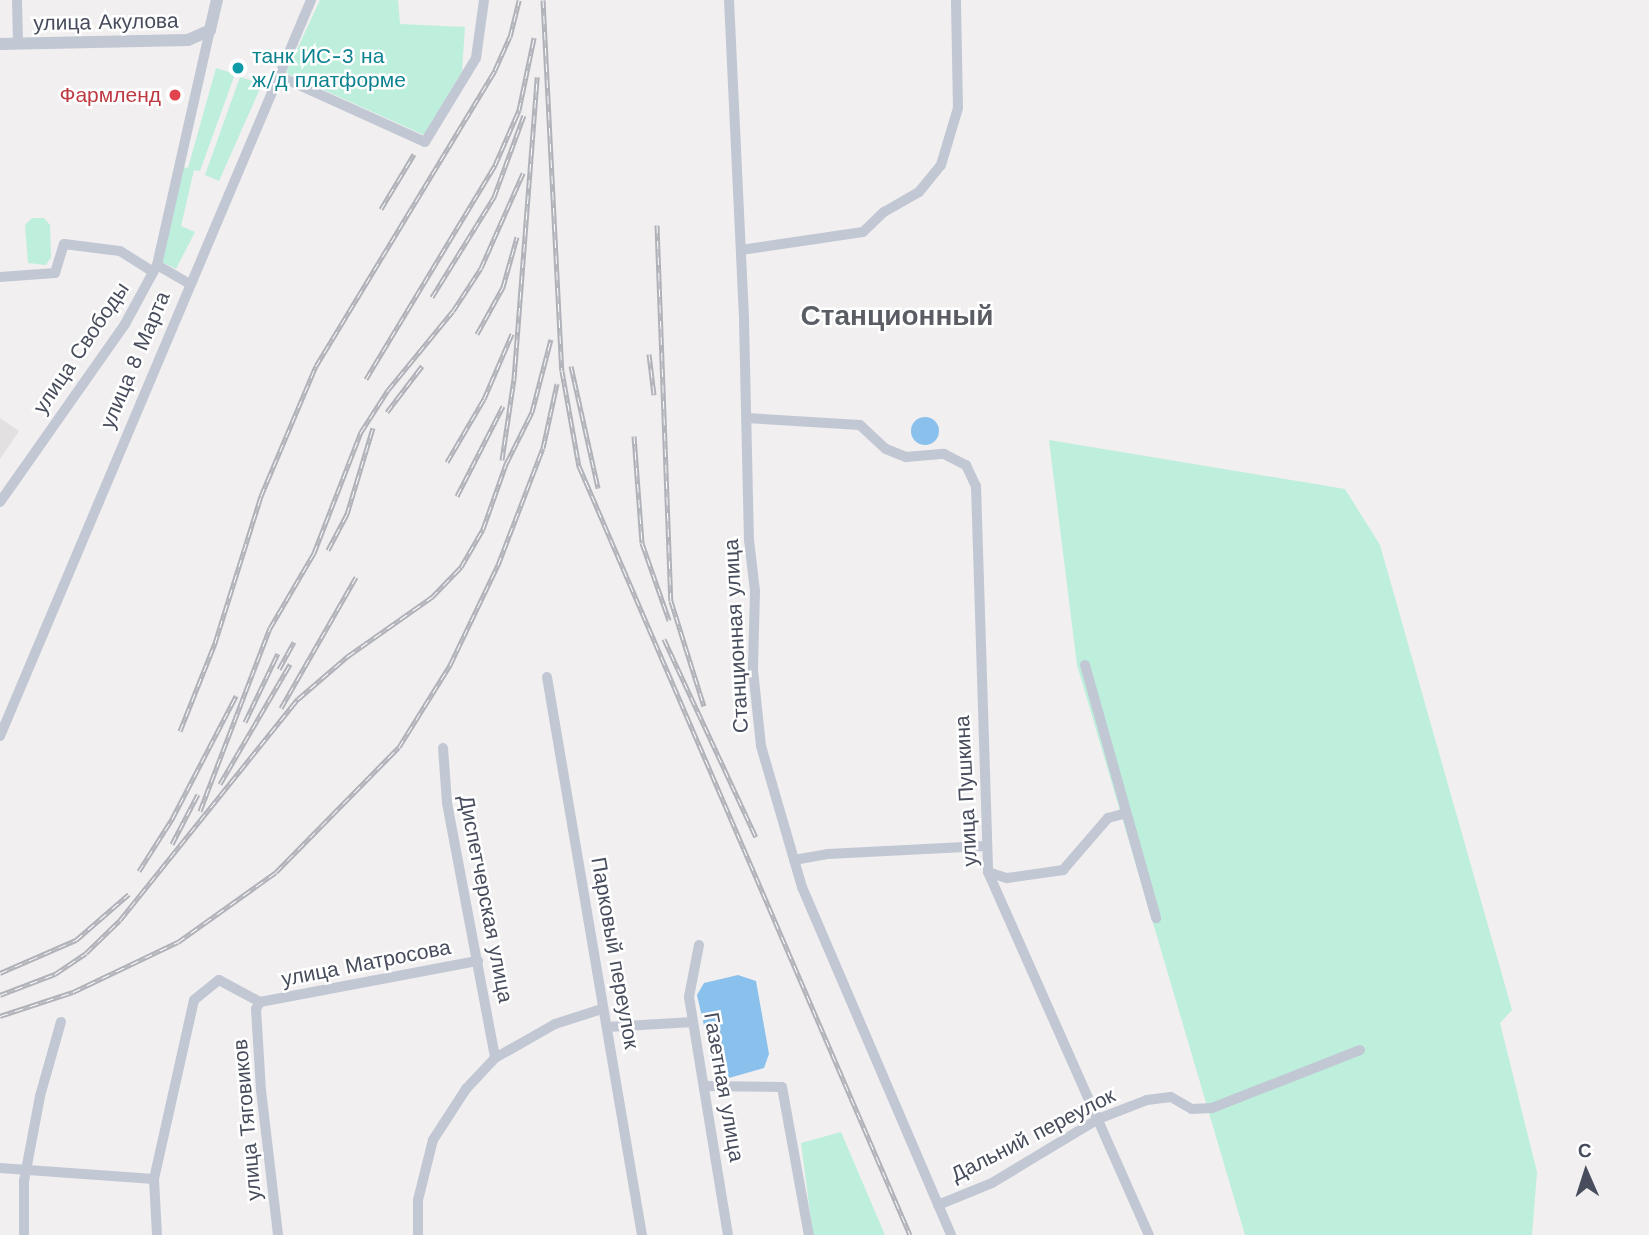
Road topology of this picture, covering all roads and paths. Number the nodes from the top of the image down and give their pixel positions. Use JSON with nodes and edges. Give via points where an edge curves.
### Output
{"nodes":[{"id":1,"x":17,"y":0,"type":"edge"},
{"id":2,"x":217,"y":0,"type":"edge"},
{"id":3,"x":311,"y":0,"type":"edge"},
{"id":4,"x":484,"y":0,"type":"edge"},
{"id":5,"x":729,"y":0,"type":"edge"},
{"id":6,"x":956,"y":0,"type":"edge"},
{"id":7,"x":210,"y":30,"type":"junction"},
{"id":8,"x":19,"y":43,"type":"junction"},
{"id":9,"x":0,"y":44,"type":"edge"},
{"id":10,"x":279,"y":76,"type":"junction"},
{"id":11,"x":741,"y":250,"type":"junction"},
{"id":12,"x":155,"y":269,"type":"junction"},
{"id":13,"x":0,"y":277,"type":"edge"},
{"id":14,"x":188,"y":283,"type":"junction"},
{"id":15,"x":747,"y":418,"type":"junction"},
{"id":16,"x":0,"y":502,"type":"edge"},
{"id":17,"x":1085,"y":665,"type":"dead end"},
{"id":18,"x":547,"y":677,"type":"dead end"},
{"id":19,"x":0,"y":736,"type":"edge"},
{"id":20,"x":443,"y":748,"type":"dead end"},
{"id":21,"x":1124,"y":814,"type":"junction"},
{"id":22,"x":984,"y":846,"type":"junction"},
{"id":23,"x":794,"y":860,"type":"junction"},
{"id":24,"x":988,"y":872,"type":"junction"},
{"id":25,"x":1156,"y":918,"type":"dead end"},
{"id":26,"x":699,"y":946,"type":"dead end"},
{"id":27,"x":478,"y":961,"type":"junction"},
{"id":28,"x":261,"y":1002,"type":"junction"},
{"id":29,"x":602,"y":1009,"type":"junction"},
{"id":30,"x":61,"y":1022,"type":"dead end"},
{"id":31,"x":693,"y":1022,"type":"junction"},
{"id":32,"x":607,"y":1027,"type":"junction"},
{"id":33,"x":1360,"y":1050,"type":"dead end"},
{"id":34,"x":495,"y":1058,"type":"junction"},
{"id":35,"x":705,"y":1086,"type":"junction"},
{"id":36,"x":1098,"y":1119,"type":"junction"},
{"id":37,"x":0,"y":1168,"type":"edge"},
{"id":38,"x":28,"y":1170,"type":"junction"},
{"id":39,"x":154,"y":1179,"type":"junction"},
{"id":40,"x":938,"y":1205,"type":"junction"},
{"id":41,"x":24,"y":1235,"type":"edge"},
{"id":42,"x":157,"y":1235,"type":"edge"},
{"id":43,"x":278,"y":1235,"type":"edge"},
{"id":44,"x":418,"y":1235,"type":"edge"},
{"id":45,"x":642,"y":1235,"type":"edge"},
{"id":46,"x":728,"y":1235,"type":"edge"},
{"id":47,"x":809,"y":1235,"type":"edge"},
{"id":48,"x":951,"y":1235,"type":"edge"},
{"id":49,"x":1149,"y":1235,"type":"edge"}],
"edges":[{"from":1,"to":8,"type":"street"},
{"from":2,"to":7,"type":"street","name":"улица Свободы"},
{"from":3,"to":10,"type":"street","name":"улица 8 Марта"},
{"from":4,"to":10,"type":"street","via":[[476,58],[425,142]]},
{"from":5,"to":11,"type":"street","name":"Станционная улица"},
{"from":6,"to":11,"type":"street","via":[[958,108],[941,165],[919,192],[884,212],[863,233]]},
{"from":7,"to":8,"type":"street","name":"улица Акулова","via":[[188,40]]},
{"from":7,"to":12,"type":"street","name":"улица Свободы"},
{"from":8,"to":9,"type":"street","name":"улица Акулова"},
{"from":10,"to":14,"type":"street","name":"улица 8 Марта"},
{"from":11,"to":15,"type":"street","name":"Станционная улица"},
{"from":12,"to":13,"type":"street","via":[[120,251],[64,244],[55,273]]},
{"from":12,"to":14,"type":"street"},
{"from":12,"to":16,"type":"street","name":"улица Свободы","via":[[125,324]]},
{"from":14,"to":19,"type":"street","name":"улица 8 Марта"},
{"from":15,"to":22,"type":"street","name":"улица Пушкина","via":[[860,425],[886,449],[906,457],[944,454],[966,465],[976,486]]},
{"from":15,"to":23,"type":"street","name":"Станционная улица","via":[[748,540],[755,591],[753,670],[761,747]]},
{"from":17,"to":21,"type":"street"},
{"from":18,"to":29,"type":"street","name":"Парковый переулок","via":[[550,717],[585,883]]},
{"from":20,"to":27,"type":"street","name":"Диспетчерская улица","via":[[447,803]]},
{"from":21,"to":24,"type":"street","via":[[1108,818],[1063,870],[1007,878]]},
{"from":21,"to":25,"type":"street"},
{"from":22,"to":23,"type":"street"},
{"from":22,"to":24,"type":"street","name":"улица Пушкина"},
{"from":23,"to":40,"type":"street","name":"Станционная улица"},
{"from":24,"to":36,"type":"street","name":"улица Пушкина"},
{"from":26,"to":31,"type":"street","name":"Газетная улица","via":[[689,997]]},
{"from":27,"to":28,"type":"street","name":"улица Матросова"},
{"from":27,"to":34,"type":"street","name":"Диспетчерская улица"},
{"from":28,"to":39,"type":"street","via":[[219,980],[194,1000]]},
{"from":28,"to":43,"type":"street","name":"улица Тяговиков","via":[[256,1009],[261,1090]]},
{"from":29,"to":32,"type":"street","name":"Парковый переулок"},
{"from":29,"to":34,"type":"street","via":[[555,1024]]},
{"from":30,"to":38,"type":"street","via":[[40,1096]]},
{"from":31,"to":32,"type":"street"},
{"from":31,"to":35,"type":"street","name":"Газетная улица"},
{"from":32,"to":45,"type":"street","name":"Парковый переулок"},
{"from":33,"to":36,"type":"street","name":"Дальний переулок","via":[[1212,1108],[1192,1109],[1171,1097],[1147,1100]]},
{"from":34,"to":44,"type":"street","via":[[466,1089],[433,1140],[418,1200]]},
{"from":35,"to":46,"type":"street","name":"Газетная улица"},
{"from":35,"to":47,"type":"street","via":[[782,1087]]},
{"from":36,"to":40,"type":"street","name":"Дальний переулок","via":[[992,1183]]},
{"from":36,"to":49,"type":"street","name":"улица Пушкина"},
{"from":37,"to":38,"type":"street"},
{"from":38,"to":39,"type":"street"},
{"from":38,"to":41,"type":"street"},
{"from":39,"to":42,"type":"street"},
{"from":40,"to":48,"type":"street","name":"Станционная улица"}]}
